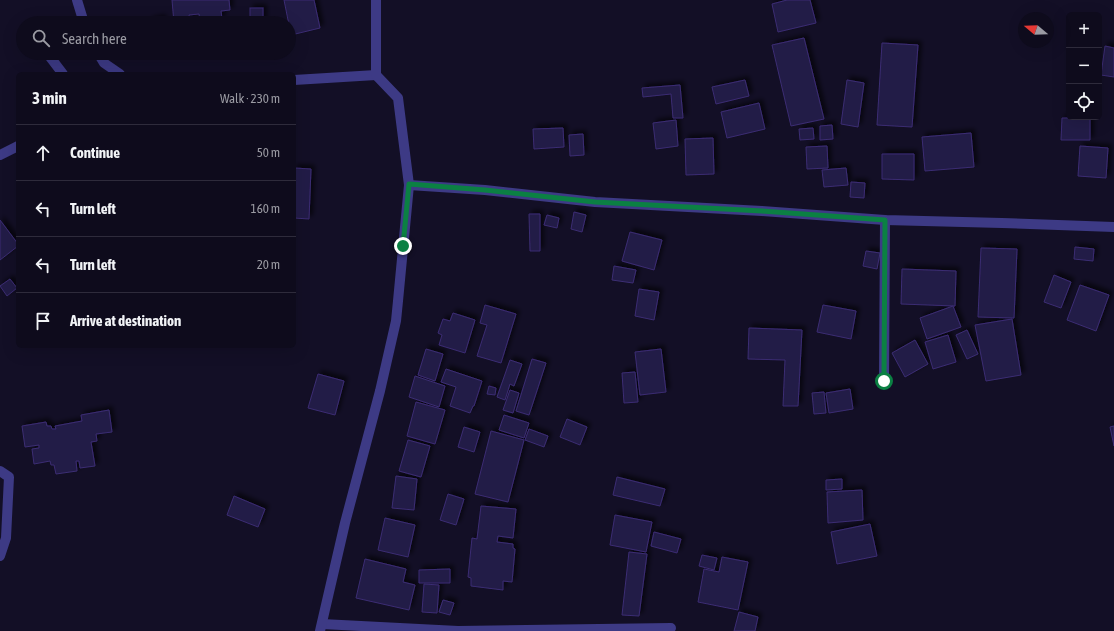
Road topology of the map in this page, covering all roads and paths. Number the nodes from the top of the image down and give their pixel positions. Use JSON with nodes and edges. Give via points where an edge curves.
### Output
{"nodes":[{"id":1,"x":77,"y":0,"type":"edge"},
{"id":2,"x":376,"y":0,"type":"edge"},
{"id":3,"x":82,"y":16,"type":"edge"},
{"id":4,"x":52,"y":60,"type":"edge"},
{"id":5,"x":102,"y":60,"type":"edge"},
{"id":6,"x":61,"y":72,"type":"edge"},
{"id":7,"x":117,"y":72,"type":"edge"},
{"id":8,"x":376,"y":75,"type":"junction"},
{"id":9,"x":296,"y":80,"type":"edge"},
{"id":10,"x":16,"y":147,"type":"edge"},
{"id":11,"x":0,"y":155,"type":"edge"},
{"id":12,"x":409,"y":184,"type":"junction"},
{"id":13,"x":885,"y":220,"type":"junction"},
{"id":14,"x":1114,"y":227,"type":"edge"},
{"id":15,"x":884,"y":381,"type":"dead end"},
{"id":16,"x":0,"y":471,"type":"edge"},
{"id":17,"x":0,"y":556,"type":"edge"},
{"id":18,"x":321,"y":628,"type":"edge"},
{"id":19,"x":671,"y":628,"type":"dead end"}],
"edges":[{"from":1,"to":3,"type":"street"},
{"from":2,"to":8,"type":"street"},
{"from":4,"to":6,"type":"street"},
{"from":5,"to":7,"type":"street"},
{"from":8,"to":9,"type":"street"},
{"from":8,"to":12,"type":"street","via":[[398,98]]},
{"from":10,"to":11,"type":"street"},
{"from":12,"to":13,"type":"street","via":[[595,202]]},
{"from":12,"to":18,"type":"street","via":[[396,321]]},
{"from":13,"to":14,"type":"street"},
{"from":13,"to":15,"type":"street"},
{"from":16,"to":17,"type":"street","via":[[9,477],[6,538]]},
{"from":18,"to":19,"type":"street","via":[[458,631]]}]}
